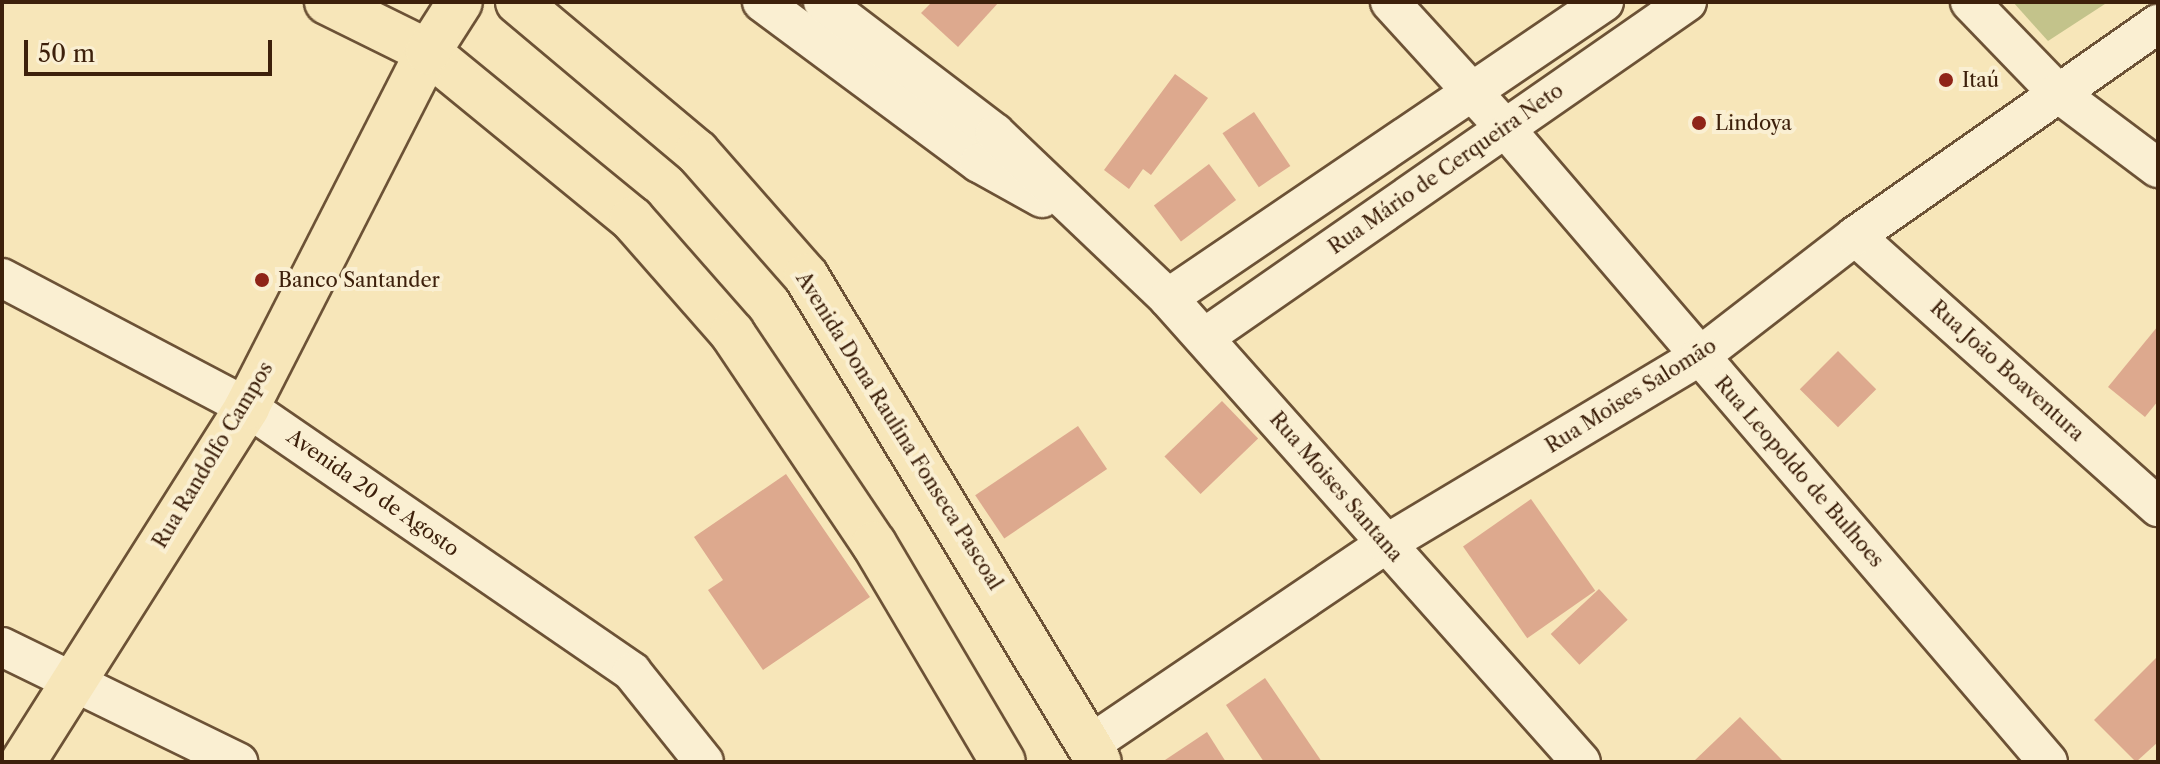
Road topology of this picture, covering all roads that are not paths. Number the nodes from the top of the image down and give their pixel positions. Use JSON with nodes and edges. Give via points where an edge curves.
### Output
{"nodes":[{"id":1,"x":327,"y":2,"type":"edge"},
{"id":2,"x":460,"y":2,"type":"edge"},
{"id":3,"x":518,"y":2,"type":"edge"},
{"id":4,"x":762,"y":2,"type":"edge"},
{"id":5,"x":823,"y":2,"type":"edge"},
{"id":6,"x":1390,"y":2,"type":"edge"},
{"id":7,"x":1604,"y":2,"type":"edge"},
{"id":8,"x":1687,"y":2,"type":"edge"},
{"id":9,"x":1970,"y":2,"type":"edge"},
{"id":10,"x":2158,"y":24,"type":"edge"},
{"id":11,"x":428,"y":52,"type":"junction"},
{"id":12,"x":1468,"y":91,"type":"junction"},
{"id":13,"x":2058,"y":93,"type":"junction"},
{"id":14,"x":1504,"y":127,"type":"junction"},
{"id":15,"x":2158,"y":168,"type":"edge"},
{"id":16,"x":1082,"y":221,"type":"junction"},
{"id":17,"x":1855,"y":236,"type":"junction"},
{"id":18,"x":2,"y":278,"type":"edge"},
{"id":19,"x":1168,"y":298,"type":"junction"},
{"id":20,"x":1205,"y":337,"type":"junction"},
{"id":21,"x":1700,"y":356,"type":"junction"},
{"id":22,"x":247,"y":407,"type":"junction"},
{"id":23,"x":2158,"y":507,"type":"edge"},
{"id":24,"x":1386,"y":544,"type":"junction"},
{"id":25,"x":2,"y":647,"type":"edge"},
{"id":26,"x":74,"y":682,"type":"junction"},
{"id":27,"x":1086,"y":756,"type":"edge"},
{"id":28,"x":23,"y":762,"type":"edge"},
{"id":29,"x":238,"y":762,"type":"edge"},
{"id":30,"x":704,"y":762,"type":"edge"},
{"id":31,"x":1003,"y":762,"type":"edge"},
{"id":32,"x":1581,"y":762,"type":"edge"},
{"id":33,"x":2048,"y":762,"type":"edge"}],
"edges":[{"from":1,"to":11,"type":"main road"},
{"from":2,"to":11,"type":"main road","name":"Rua Randolfo Campos"},
{"from":3,"to":27,"type":"main road","name":"Avenida Dona Raulina Fonseca Pascoal","via":[[697,152],[806,276]]},
{"from":4,"to":16,"type":"street","name":"Rua Moises Santana","via":[[979,163]]},
{"from":5,"to":16,"type":"street","name":"Rua Moises Santana","via":[[995,133]]},
{"from":6,"to":12,"type":"street","name":"Rua Leopoldo de Bulhoes"},
{"from":7,"to":12,"type":"street"},
{"from":8,"to":14,"type":"street","name":"Rua Mário de Cerqueira Neto"},
{"from":9,"to":13,"type":"street"},
{"from":10,"to":13,"type":"street","name":"Rua Moises Salomão"},
{"from":11,"to":22,"type":"main road","name":"Rua Randolfo Campos"},
{"from":11,"to":31,"type":"main road","via":[[632,219],[732,333],[874,544]]},
{"from":12,"to":14,"type":"street","name":"Rua Leopoldo de Bulhoes"},
{"from":12,"to":19,"type":"street"},
{"from":13,"to":15,"type":"street"},
{"from":13,"to":17,"type":"street","name":"Rua Moises Salomão"},
{"from":14,"to":20,"type":"street","name":"Rua Mário de Cerqueira Neto"},
{"from":14,"to":21,"type":"street","name":"Rua Leopoldo de Bulhoes"},
{"from":16,"to":19,"type":"street","name":"Rua Moises Santana"},
{"from":17,"to":21,"type":"street","name":"Rua Moises Salomão"},
{"from":17,"to":23,"type":"street","name":"Rua João Boaventura"},
{"from":18,"to":22,"type":"street","name":"Avenida 20 de Agosto"},
{"from":19,"to":20,"type":"street","name":"Rua Moises Santana"},
{"from":20,"to":24,"type":"street","name":"Rua Moises Santana"},
{"from":21,"to":24,"type":"street","name":"Rua Moises Salomão"},
{"from":21,"to":33,"type":"street","name":"Rua Leopoldo de Bulhoes"},
{"from":22,"to":26,"type":"main road","name":"Rua Randolfo Campos"},
{"from":22,"to":30,"type":"street","name":"Avenida 20 de Agosto","via":[[632,672]]},
{"from":24,"to":27,"type":"street","name":"Rua Moises Salomão"},
{"from":24,"to":32,"type":"street","name":"Rua Moises Santana"},
{"from":25,"to":26,"type":"street"},
{"from":26,"to":28,"type":"main road","name":"Rua Randolfo Campos"},
{"from":26,"to":29,"type":"street"}]}
